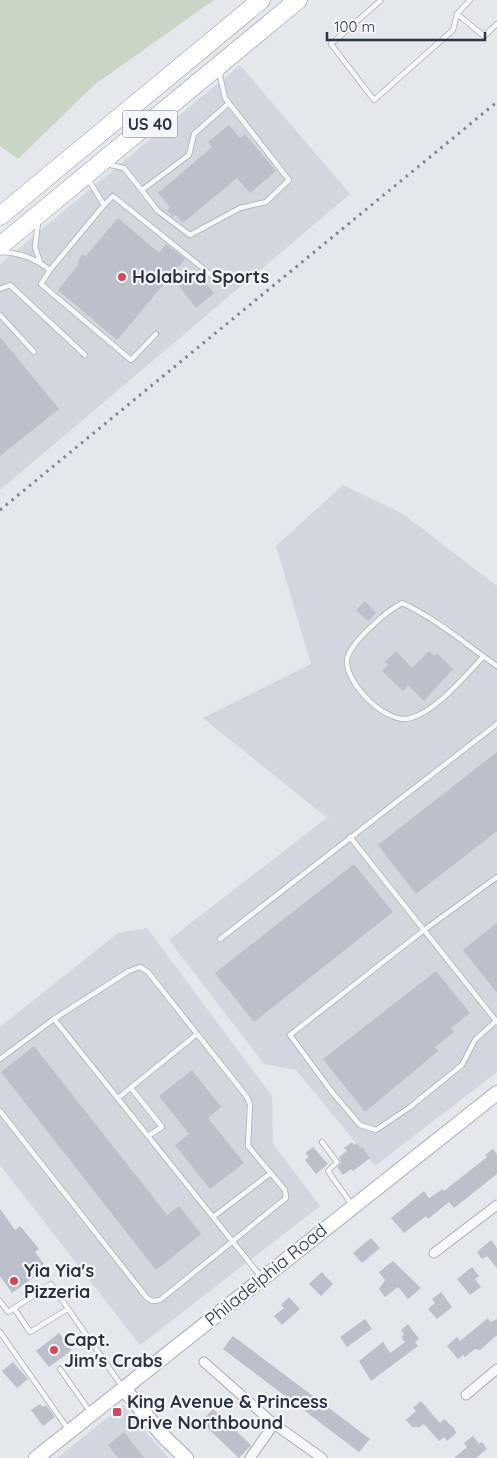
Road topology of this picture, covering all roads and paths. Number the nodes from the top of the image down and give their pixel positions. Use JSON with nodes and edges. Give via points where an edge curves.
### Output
{"nodes":[{"id":1,"x":261,"y":0,"type":"edge"},
{"id":2,"x":298,"y":0,"type":"edge"},
{"id":3,"x":381,"y":0,"type":"edge"},
{"id":4,"x":470,"y":0,"type":"edge"},
{"id":5,"x":458,"y":14,"type":"junction"},
{"id":6,"x":497,"y":24,"type":"edge"},
{"id":7,"x":227,"y":60,"type":"junction"},
{"id":8,"x":229,"y":103,"type":"junction"},
{"id":9,"x":102,"y":163,"type":"junction"},
{"id":10,"x":86,"y":176,"type":"junction"},
{"id":11,"x":142,"y":190,"type":"junction"},
{"id":12,"x":104,"y":205,"type":"junction"},
{"id":13,"x":41,"y":213,"type":"junction"},
{"id":14,"x":0,"y":216,"type":"edge"},
{"id":15,"x":0,"y":246,"type":"edge"},
{"id":16,"x":0,"y":252,"type":"edge"},
{"id":17,"x":41,"y":263,"type":"junction"},
{"id":18,"x":50,"y":270,"type":"junction"},
{"id":19,"x":215,"y":278,"type":"dead end"},
{"id":20,"x":0,"y":289,"type":"edge"},
{"id":21,"x":0,"y":315,"type":"edge"},
{"id":22,"x":156,"y":334,"type":"dead end"},
{"id":23,"x":34,"y":352,"type":"dead end"},
{"id":24,"x":85,"y":355,"type":"dead end"},
{"id":25,"x":483,"y":657,"type":"junction"},
{"id":26,"x":497,"y":666,"type":"edge"},
{"id":27,"x":497,"y":724,"type":"edge"},
{"id":28,"x":350,"y":837,"type":"junction"},
{"id":29,"x":497,"y":877,"type":"edge"},
{"id":30,"x":424,"y":930,"type":"junction"},
{"id":31,"x":220,"y":939,"type":"dead end"},
{"id":32,"x":54,"y":1018,"type":"junction"},
{"id":33,"x":497,"y":1021,"type":"edge"},
{"id":34,"x":197,"y":1034,"type":"junction"},
{"id":35,"x":0,"y":1059,"type":"edge"},
{"id":36,"x":130,"y":1088,"type":"junction"},
{"id":37,"x":497,"y":1093,"type":"edge"},
{"id":38,"x":118,"y":1098,"type":"junction"},
{"id":39,"x":0,"y":1111,"type":"edge"},
{"id":40,"x":148,"y":1136,"type":"junction"},
{"id":41,"x":322,"y":1142,"type":"dead end"},
{"id":42,"x":270,"y":1173,"type":"junction"},
{"id":43,"x":497,"y":1205,"type":"edge"},
{"id":44,"x":353,"y":1206,"type":"junction"},
{"id":45,"x":213,"y":1217,"type":"junction"},
{"id":46,"x":232,"y":1241,"type":"junction"},
{"id":47,"x":434,"y":1253,"type":"dead end"},
{"id":48,"x":262,"y":1279,"type":"junction"},
{"id":49,"x":0,"y":1301,"type":"edge"},
{"id":50,"x":14,"y":1308,"type":"junction"},
{"id":51,"x":68,"y":1309,"type":"junction"},
{"id":52,"x":0,"y":1332,"type":"edge"},
{"id":53,"x":204,"y":1362,"type":"dead end"},
{"id":54,"x":60,"y":1369,"type":"dead end"},
{"id":55,"x":497,"y":1369,"type":"edge"},
{"id":56,"x":124,"y":1389,"type":"junction"},
{"id":57,"x":466,"y":1395,"type":"dead end"},
{"id":58,"x":92,"y":1414,"type":"junction"},
{"id":59,"x":274,"y":1424,"type":"junction"},
{"id":60,"x":70,"y":1431,"type":"junction"},
{"id":61,"x":36,"y":1458,"type":"edge"},
{"id":62,"x":186,"y":1458,"type":"edge"},
{"id":63,"x":250,"y":1458,"type":"edge"},
{"id":64,"x":322,"y":1458,"type":"edge"}],
"edges":[{"from":1,"to":14,"type":"highway","number":"US 40"},
{"from":2,"to":7,"type":"highway","number":"US 40"},
{"from":3,"to":5,"type":"lane","via":[[331,44],[374,100],[453,30]]},
{"from":4,"to":5,"type":"lane"},
{"from":5,"to":6,"type":"lane","via":[[484,36]]},
{"from":7,"to":8,"type":"lane","via":[[220,76]]},
{"from":7,"to":9,"type":"highway","number":"US 40"},
{"from":8,"to":11,"type":"lane","via":[[194,134],[189,155]]},
{"from":8,"to":11,"type":"lane","via":[[289,180],[266,202],[240,208],[190,234],[158,211]]},
{"from":9,"to":10,"type":"highway","number":"US 40"},
{"from":9,"to":11,"type":"lane","via":[[124,168]]},
{"from":10,"to":12,"type":"lane"},
{"from":10,"to":13,"type":"highway","number":"US 40"},
{"from":12,"to":18,"type":"lane"},
{"from":12,"to":19,"type":"lane","via":[[113,196]]},
{"from":13,"to":15,"type":"highway","number":"US 40"},
{"from":13,"to":17,"type":"lane","via":[[35,247]]},
{"from":16,"to":17,"type":"lane","via":[[19,253]]},
{"from":17,"to":18,"type":"lane"},
{"from":18,"to":22,"type":"lane","via":[[41,284],[131,360]]},
{"from":20,"to":24,"type":"lane","via":[[10,285]]},
{"from":21,"to":23,"type":"lane"},
{"from":25,"to":25,"type":"lane","via":[[459,683],[410,719],[396,718],[377,708],[352,681],[347,659],[351,649],[388,611],[402,603],[451,631]]},
{"from":25,"to":26,"type":"lane"},
{"from":27,"to":28,"type":"lane"},
{"from":28,"to":30,"type":"lane"},
{"from":28,"to":31,"type":"lane"},
{"from":29,"to":30,"type":"lane"},
{"from":30,"to":33,"type":"lane"},
{"from":30,"to":33,"type":"lane","via":[[290,1035],[332,1092],[360,1124],[376,1130],[462,1065],[476,1040]]},
{"from":32,"to":34,"type":"lane","via":[[140,967],[148,972]]},
{"from":32,"to":35,"type":"lane"},
{"from":32,"to":38,"type":"lane"},
{"from":34,"to":36,"type":"lane"},
{"from":34,"to":42,"type":"lane","via":[[247,1097],[250,1104],[248,1146]]},
{"from":36,"to":38,"type":"lane"},
{"from":36,"to":40,"type":"lane","via":[[162,1127]]},
{"from":37,"to":44,"type":"main road","name":"Philadelphia Road"},
{"from":38,"to":40,"type":"lane"},
{"from":39,"to":46,"type":"lane","via":[[152,1301],[160,1300]]},
{"from":40,"to":45,"type":"lane"},
{"from":41,"to":44,"type":"lane","via":[[337,1162],[328,1171]]},
{"from":42,"to":45,"type":"lane"},
{"from":42,"to":46,"type":"lane","via":[[286,1190],[286,1198]]},
{"from":43,"to":47,"type":"street"},
{"from":44,"to":48,"type":"main road","name":"Philadelphia Road"},
{"from":45,"to":46,"type":"lane"},
{"from":46,"to":48,"type":"lane"},
{"from":48,"to":56,"type":"main road","name":"Philadelphia Road"},
{"from":49,"to":50,"type":"lane","via":[[8,1312]]},
{"from":50,"to":51,"type":"lane","via":[[30,1332]]},
{"from":50,"to":51,"type":"lane","via":[[51,1284]]},
{"from":51,"to":56,"type":"lane"},
{"from":52,"to":60,"type":"lane"},
{"from":53,"to":59,"type":"street"},
{"from":54,"to":58,"type":"lane"},
{"from":55,"to":57,"type":"street"},
{"from":56,"to":58,"type":"main road","name":"Philadelphia Road"},
{"from":56,"to":62,"type":"main road"},
{"from":58,"to":60,"type":"main road","name":"Philadelphia Road"},
{"from":59,"to":63,"type":"street"},
{"from":59,"to":64,"type":"street"},
{"from":60,"to":61,"type":"main road","name":"Philadelphia Road"}]}
